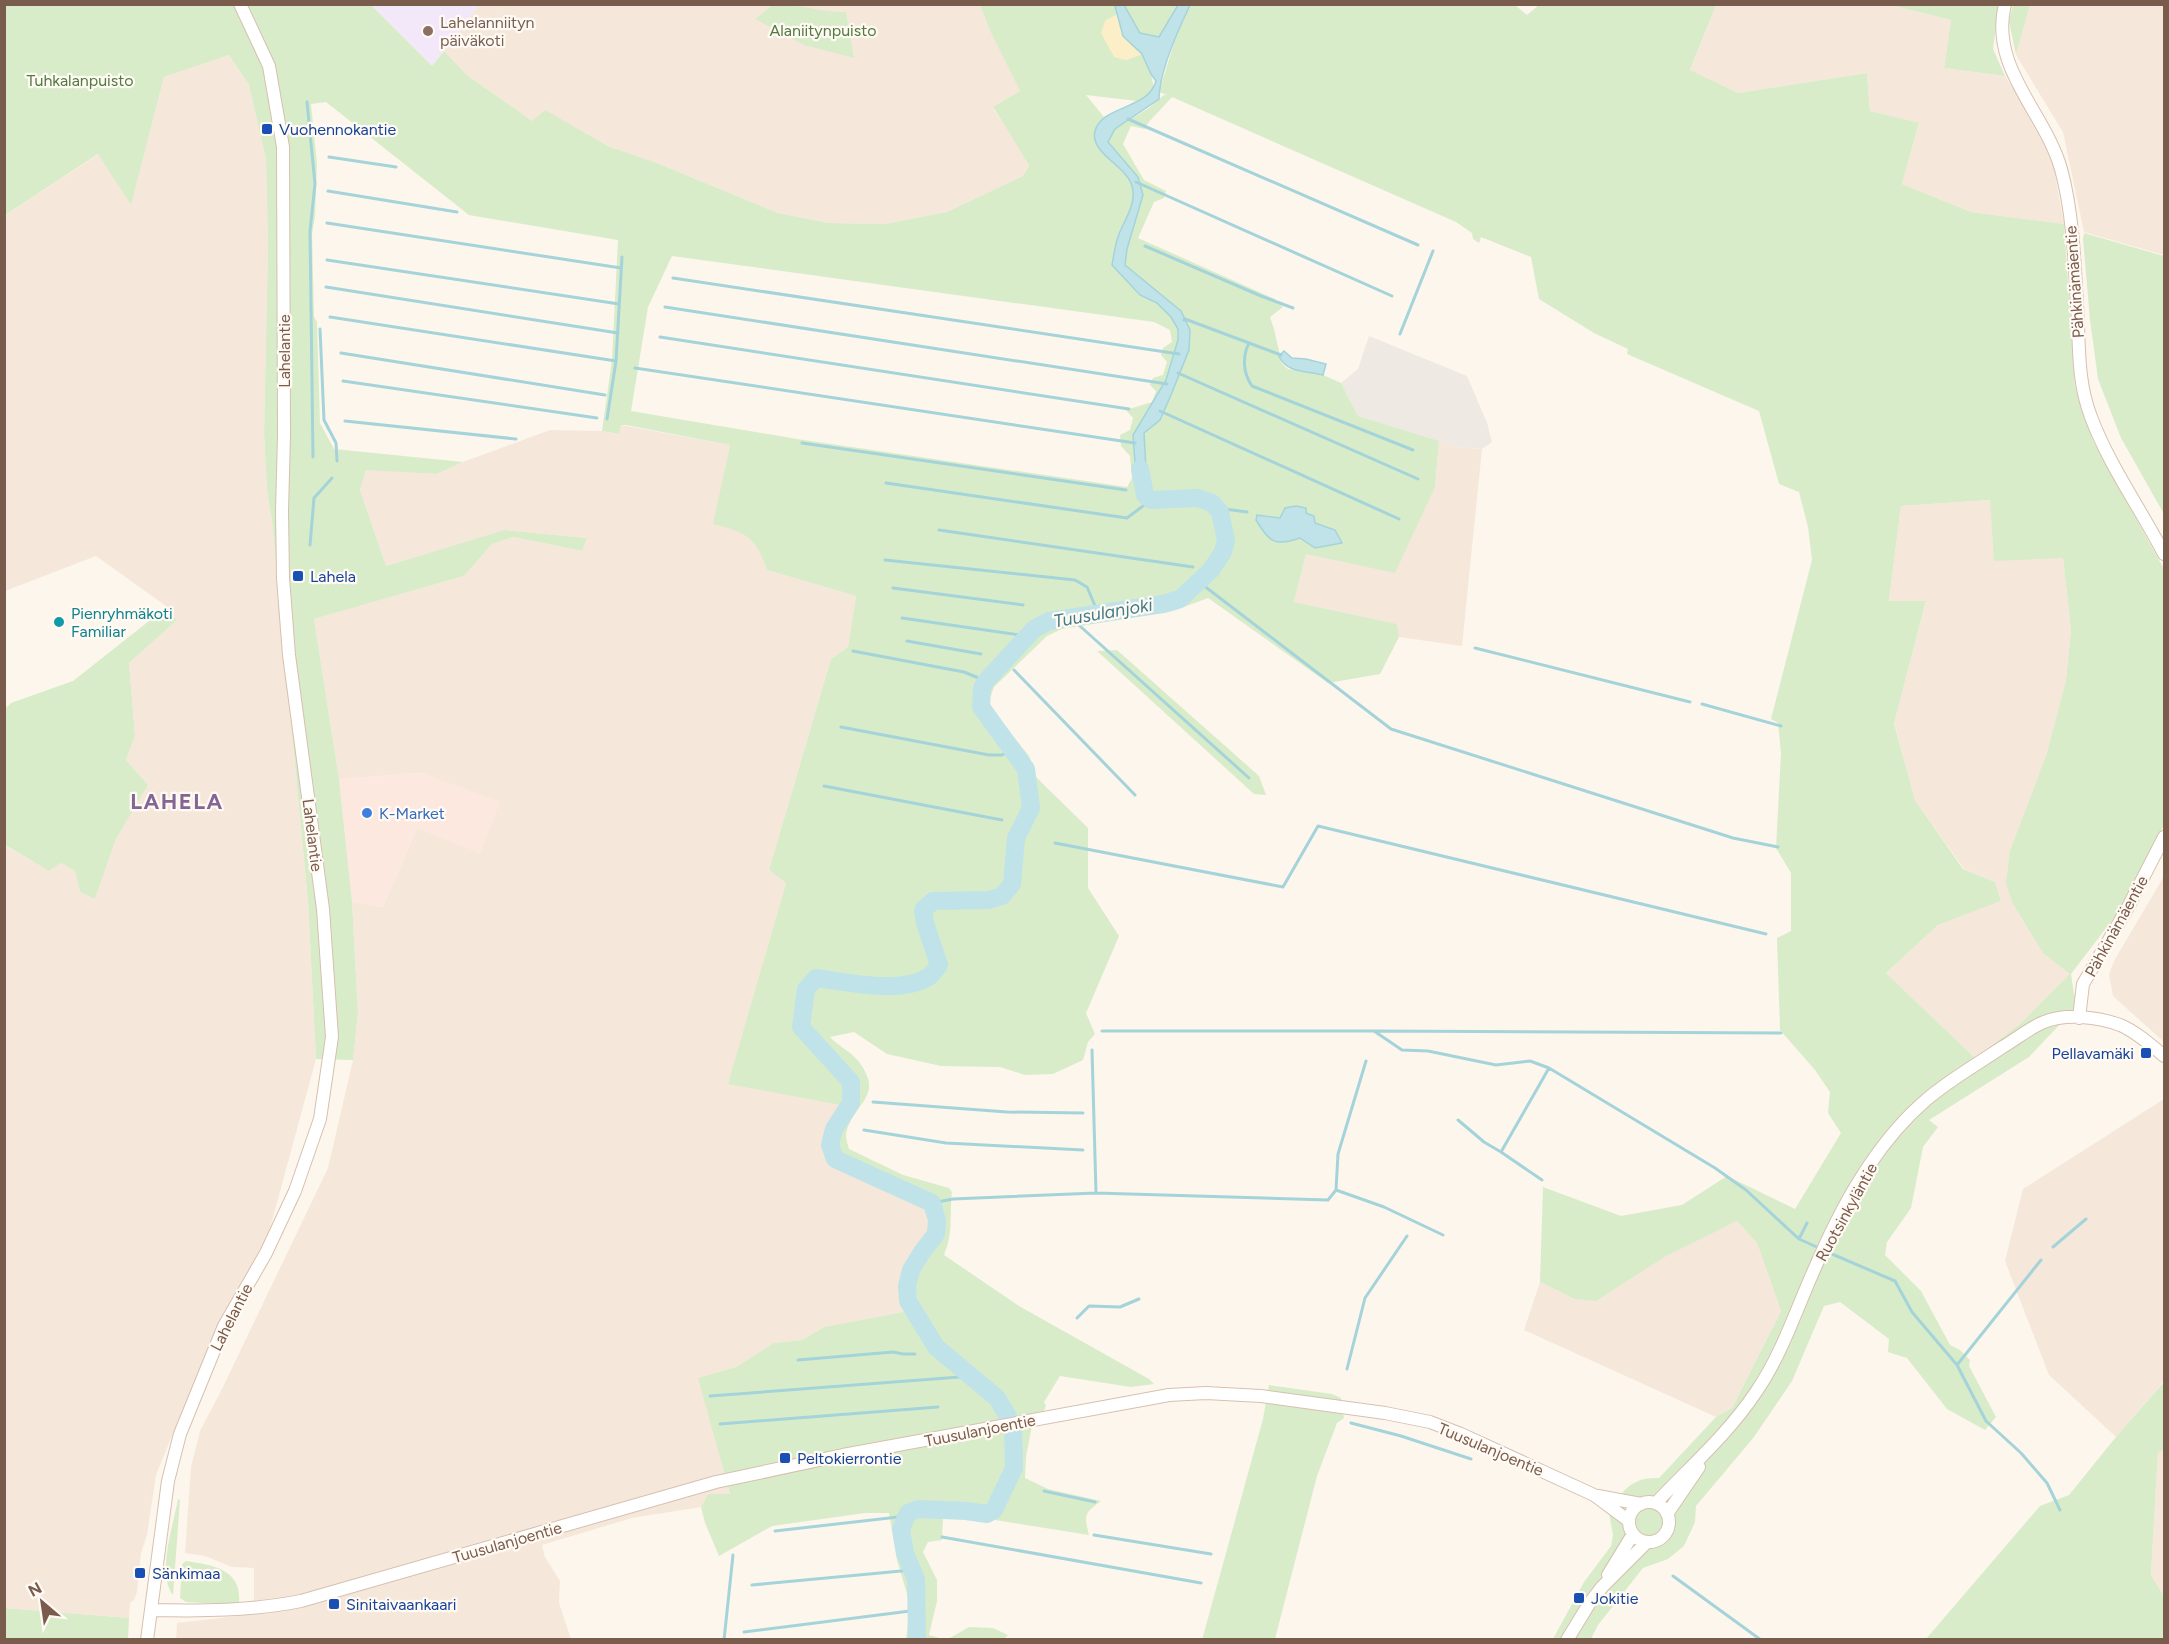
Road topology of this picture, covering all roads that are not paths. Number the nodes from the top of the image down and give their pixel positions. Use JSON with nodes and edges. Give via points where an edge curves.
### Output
{"nodes":[{"id":1,"x":240,"y":4,"type":"edge"},
{"id":2,"x":2006,"y":4,"type":"edge"},
{"id":3,"x":2164,"y":554,"type":"edge"},
{"id":4,"x":2164,"y":837,"type":"edge"},
{"id":5,"x":2079,"y":1018,"type":"junction"},
{"id":6,"x":2164,"y":1056,"type":"edge"},
{"id":7,"x":1707,"y":1453,"type":"junction"},
{"id":8,"x":1594,"y":1495,"type":"junction"},
{"id":9,"x":1656,"y":1503,"type":"junction"},
{"id":10,"x":1641,"y":1504,"type":"junction"},
{"id":11,"x":1667,"y":1514,"type":"junction"},
{"id":12,"x":1629,"y":1521,"type":"junction"},
{"id":13,"x":1633,"y":1534,"type":"junction"},
{"id":14,"x":1647,"y":1542,"type":"junction"},
{"id":15,"x":1602,"y":1587,"type":"junction"},
{"id":16,"x":151,"y":1610,"type":"junction"},
{"id":17,"x":147,"y":1640,"type":"edge"},
{"id":18,"x":1567,"y":1640,"type":"edge"}],
"edges":[{"from":1,"to":16,"type":"street","name":"Lahelantie","via":[[269,66],[283,147],[283,578],[289,655],[323,909],[332,1037],[320,1119],[295,1191],[266,1253],[224,1326],[180,1434],[168,1481]]},
{"from":2,"to":3,"type":"street","name":"Pähkinämäentie","via":[[2002,29],[2005,54],[2061,169],[2073,241],[2080,379],[2090,416]]},
{"from":4,"to":5,"type":"street","name":"Pähkinämäentie","via":[[2083,984]]},
{"from":5,"to":6,"type":"street","name":"Ruotsinkyläntie","via":[[2121,1025]]},
{"from":5,"to":7,"type":"street","name":"Ruotsinkyläntie","via":[[2043,1022],[1951,1081],[1901,1125],[1838,1218],[1757,1392]]},
{"from":7,"to":9,"type":"street","name":"Ruotsinkyläntie"},
{"from":7,"to":11,"type":"street","name":"Ruotsinkyläntie"},
{"from":8,"to":10,"type":"street","name":"Tuusulanjoentie"},
{"from":8,"to":12,"type":"street","name":"Tuusulanjoentie"},
{"from":8,"to":16,"type":"street","name":"Tuusulanjoentie","via":[[1430,1422],[1261,1396],[1169,1395],[716,1482],[301,1601],[230,1611]]},
{"from":9,"to":10,"type":"street"},
{"from":9,"to":11,"type":"street"},
{"from":10,"to":12,"type":"street"},
{"from":11,"to":14,"type":"street","via":[[1669,1522],[1662,1537]]},
{"from":12,"to":13,"type":"street"},
{"from":13,"to":14,"type":"street"},
{"from":13,"to":15,"type":"street"},
{"from":14,"to":15,"type":"street"},
{"from":15,"to":18,"type":"street"},
{"from":16,"to":17,"type":"street","name":"Lahelantie"}]}
